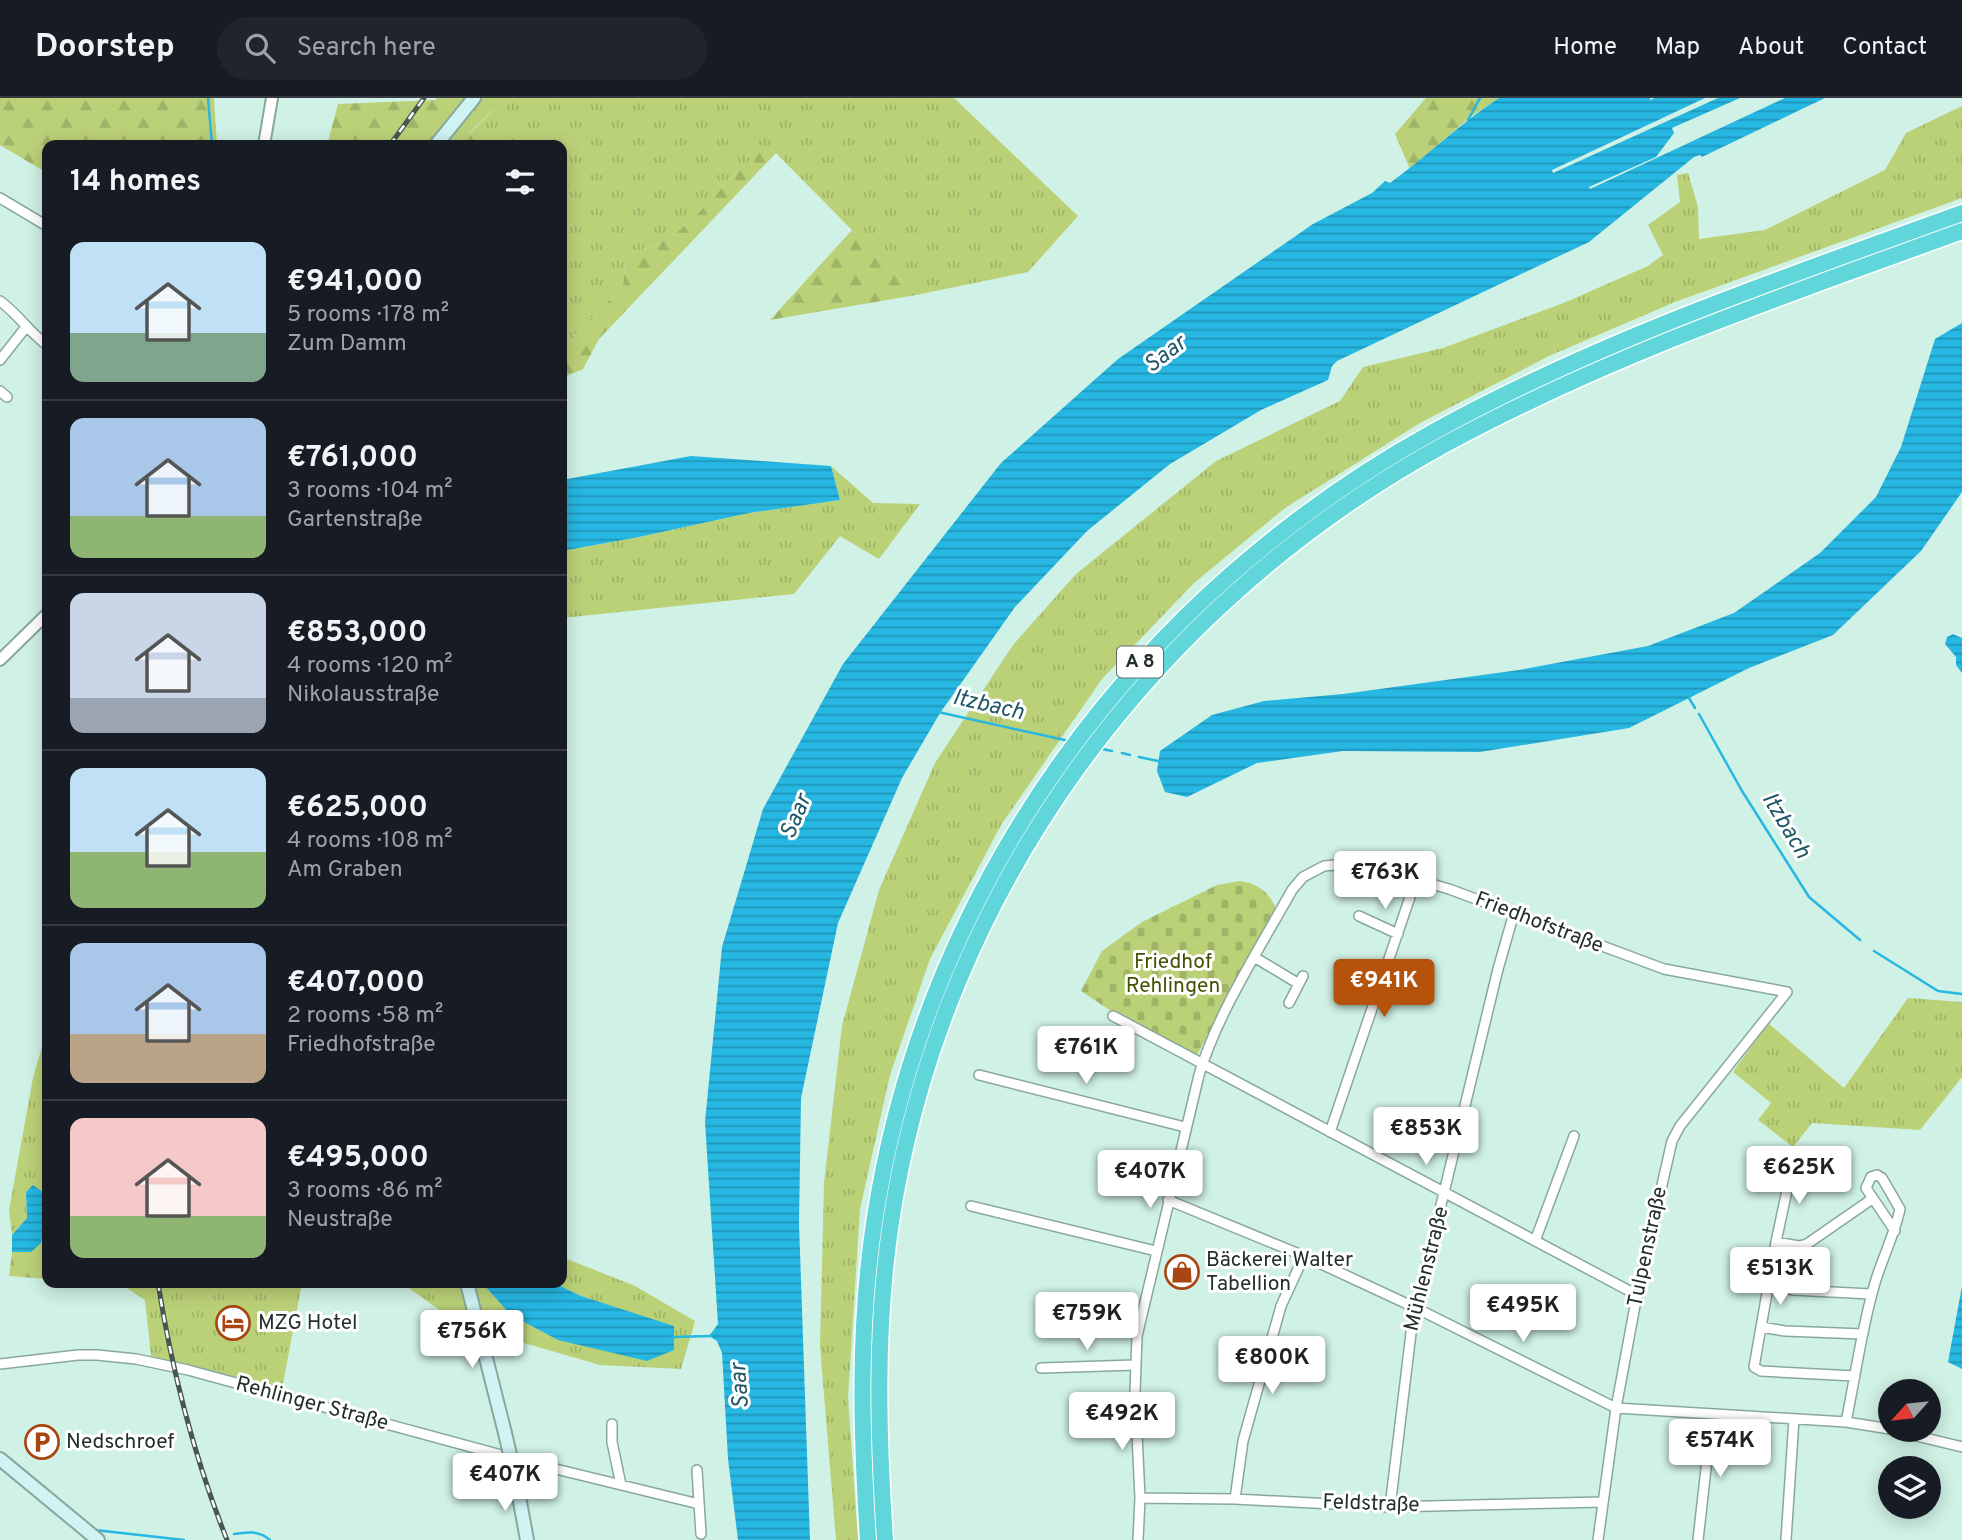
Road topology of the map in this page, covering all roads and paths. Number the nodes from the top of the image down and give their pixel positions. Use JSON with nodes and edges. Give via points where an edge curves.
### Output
{"nodes":[{"id":1,"x":272,"y":98,"type":"edge"},
{"id":2,"x":474,"y":98,"type":"edge"},
{"id":3,"x":265,"y":140,"type":"edge"},
{"id":4,"x":440,"y":140,"type":"edge"},
{"id":5,"x":0,"y":198,"type":"edge"},
{"id":6,"x":1962,"y":213,"type":"edge"},
{"id":7,"x":42,"y":223,"type":"edge"},
{"id":8,"x":1962,"y":231,"type":"edge"},
{"id":9,"x":0,"y":301,"type":"edge"},
{"id":10,"x":26,"y":327,"type":"junction"},
{"id":11,"x":42,"y":341,"type":"edge"},
{"id":12,"x":0,"y":360,"type":"edge"},
{"id":13,"x":42,"y":619,"type":"edge"},
{"id":14,"x":0,"y":660,"type":"edge"},
{"id":15,"x":1410,"y":897,"type":"dead end"},
{"id":16,"x":1514,"y":913,"type":"junction"},
{"id":17,"x":1359,"y":916,"type":"dead end"},
{"id":18,"x":1398,"y":934,"type":"junction"},
{"id":19,"x":1254,"y":957,"type":"junction"},
{"id":20,"x":1787,"y":992,"type":"joint"},
{"id":21,"x":1289,"y":1003,"type":"dead end"},
{"id":22,"x":1113,"y":1016,"type":"dead end"},
{"id":23,"x":1202,"y":1062,"type":"junction"},
{"id":24,"x":979,"y":1075,"type":"dead end"},
{"id":25,"x":1185,"y":1127,"type":"junction"},
{"id":26,"x":1330,"y":1132,"type":"junction"},
{"id":27,"x":1574,"y":1136,"type":"dead end"},
{"id":28,"x":1796,"y":1162,"type":"dead end"},
{"id":29,"x":1445,"y":1194,"type":"junction"},
{"id":30,"x":1872,"y":1199,"type":"junction"},
{"id":31,"x":1168,"y":1200,"type":"junction"},
{"id":32,"x":971,"y":1206,"type":"dead end"},
{"id":33,"x":1895,"y":1231,"type":"junction"},
{"id":34,"x":1535,"y":1241,"type":"junction"},
{"id":35,"x":1776,"y":1242,"type":"junction"},
{"id":36,"x":1156,"y":1251,"type":"junction"},
{"id":37,"x":1304,"y":1256,"type":"junction"},
{"id":38,"x":1769,"y":1284,"type":"junction"},
{"id":39,"x":468,"y":1288,"type":"edge"},
{"id":40,"x":1871,"y":1294,"type":"junction"},
{"id":41,"x":1637,"y":1295,"type":"junction"},
{"id":42,"x":1416,"y":1308,"type":"junction"},
{"id":43,"x":1761,"y":1327,"type":"junction"},
{"id":44,"x":1863,"y":1334,"type":"junction"},
{"id":45,"x":0,"y":1364,"type":"edge"},
{"id":46,"x":1135,"y":1365,"type":"junction"},
{"id":47,"x":1041,"y":1368,"type":"dead end"},
{"id":48,"x":1855,"y":1376,"type":"junction"},
{"id":49,"x":1616,"y":1408,"type":"junction"},
{"id":50,"x":1712,"y":1415,"type":"junction"},
{"id":51,"x":1794,"y":1419,"type":"junction"},
{"id":52,"x":1846,"y":1422,"type":"junction"},
{"id":53,"x":612,"y":1424,"type":"dead end"},
{"id":54,"x":1878,"y":1428,"type":"edge"},
{"id":55,"x":1941,"y":1442,"type":"edge"},
{"id":56,"x":1962,"y":1447,"type":"edge"},
{"id":57,"x":0,"y":1459,"type":"edge"},
{"id":58,"x":697,"y":1470,"type":"dead end"},
{"id":59,"x":621,"y":1485,"type":"junction"},
{"id":60,"x":1140,"y":1497,"type":"junction"},
{"id":61,"x":1235,"y":1499,"type":"junction"},
{"id":62,"x":1603,"y":1502,"type":"junction"},
{"id":63,"x":699,"y":1504,"type":"junction"},
{"id":64,"x":1390,"y":1507,"type":"junction"},
{"id":65,"x":701,"y":1534,"type":"dead end"},
{"id":66,"x":98,"y":1540,"type":"edge"},
{"id":67,"x":527,"y":1540,"type":"edge"},
{"id":68,"x":868,"y":1540,"type":"edge"},
{"id":69,"x":885,"y":1540,"type":"edge"},
{"id":70,"x":1138,"y":1540,"type":"edge"},
{"id":71,"x":1598,"y":1540,"type":"edge"},
{"id":72,"x":1698,"y":1540,"type":"edge"},
{"id":73,"x":1786,"y":1540,"type":"edge"}],
"edges":[{"from":1,"to":3,"type":"street"},
{"from":2,"to":4,"type":"main road"},
{"from":5,"to":7,"type":"street"},
{"from":6,"to":68,"type":"highway","number":"A 8","via":[[1600,351],[1431,433],[1340,489],[1258,550],[1202,599],[1120,685],[1047,781],[993,870],[938,987],[904,1085],[874,1219],[863,1326]]},
{"from":8,"to":69,"type":"highway","number":"A 8","via":[[1658,344],[1439,448],[1349,503],[1250,579],[1167,657],[1090,748],[982,928],[920,1090],[891,1222],[880,1327]]},
{"from":9,"to":10,"type":"street","via":[[16,312]]},
{"from":10,"to":11,"type":"street"},
{"from":10,"to":12,"type":"street"},
{"from":13,"to":14,"type":"street"},
{"from":15,"to":18,"type":"street"},
{"from":16,"to":19,"type":"street","name":"Friedhofstraße","via":[[1416,878],[1324,866],[1303,877],[1292,890]]},
{"from":16,"to":20,"type":"street","name":"Friedhofstraße","via":[[1664,969]]},
{"from":16,"to":29,"type":"street","name":"Mühlenstraße"},
{"from":17,"to":18,"type":"street"},
{"from":18,"to":26,"type":"street"},
{"from":19,"to":21,"type":"street","via":[[1301,980]]},
{"from":19,"to":23,"type":"street","name":"Friedhofstraße"},
{"from":20,"to":41,"type":"street","name":"Tulpenstraße","via":[[1672,1141]]},
{"from":22,"to":23,"type":"street"},
{"from":23,"to":25,"type":"street","name":"Friedhofstraße"},
{"from":23,"to":26,"type":"street"},
{"from":24,"to":25,"type":"street"},
{"from":25,"to":31,"type":"street","name":"Friedhofstraße"},
{"from":26,"to":29,"type":"street"},
{"from":27,"to":34,"type":"street"},
{"from":28,"to":35,"type":"street"},
{"from":29,"to":34,"type":"street"},
{"from":29,"to":42,"type":"street","name":"Mühlenstraße"},
{"from":30,"to":33,"type":"street"},
{"from":30,"to":33,"type":"street","via":[[1867,1183],[1877,1175],[1900,1209]]},
{"from":30,"to":35,"type":"street","via":[[1807,1244]]},
{"from":31,"to":36,"type":"street","name":"Friedhofstraße"},
{"from":31,"to":37,"type":"street"},
{"from":32,"to":36,"type":"street"},
{"from":33,"to":40,"type":"street"},
{"from":34,"to":41,"type":"street"},
{"from":35,"to":38,"type":"street"},
{"from":36,"to":46,"type":"street","name":"Friedhofstraße"},
{"from":37,"to":42,"type":"street"},
{"from":37,"to":61,"type":"street","via":[[1281,1306],[1243,1441]]},
{"from":38,"to":40,"type":"street","via":[[1793,1290]]},
{"from":38,"to":43,"type":"street"},
{"from":39,"to":67,"type":"main road","bridge":true},
{"from":40,"to":44,"type":"street"},
{"from":41,"to":49,"type":"street","name":"Tulpenstraße"},
{"from":42,"to":49,"type":"street"},
{"from":42,"to":64,"type":"street","name":"Mühlenstraße"},
{"from":43,"to":44,"type":"street"},
{"from":43,"to":48,"type":"street","via":[[1754,1367],[1761,1371]]},
{"from":44,"to":48,"type":"street"},
{"from":45,"to":59,"type":"street","name":"Rehlinger Straße","via":[[78,1354],[136,1359]]},
{"from":46,"to":47,"type":"street"},
{"from":46,"to":60,"type":"street","name":"Friedhofstraße"},
{"from":48,"to":52,"type":"street"},
{"from":49,"to":50,"type":"street"},
{"from":49,"to":62,"type":"street","name":"Tulpenstraße"},
{"from":50,"to":51,"type":"street"},
{"from":50,"to":72,"type":"street"},
{"from":51,"to":52,"type":"street"},
{"from":51,"to":73,"type":"street"},
{"from":52,"to":54,"type":"street"},
{"from":53,"to":59,"type":"street"},
{"from":55,"to":56,"type":"street"},
{"from":57,"to":66,"type":"main road"},
{"from":58,"to":63,"type":"street"},
{"from":59,"to":63,"type":"street","name":"Rehlinger Straße"},
{"from":60,"to":61,"type":"street","name":"Feldstraße"},
{"from":60,"to":70,"type":"street","name":"Friedhofstraße"},
{"from":61,"to":64,"type":"street","name":"Feldstraße"},
{"from":62,"to":64,"type":"street","name":"Feldstraße"},
{"from":62,"to":71,"type":"street","name":"Tulpenstraße"},
{"from":63,"to":65,"type":"street"}]}
